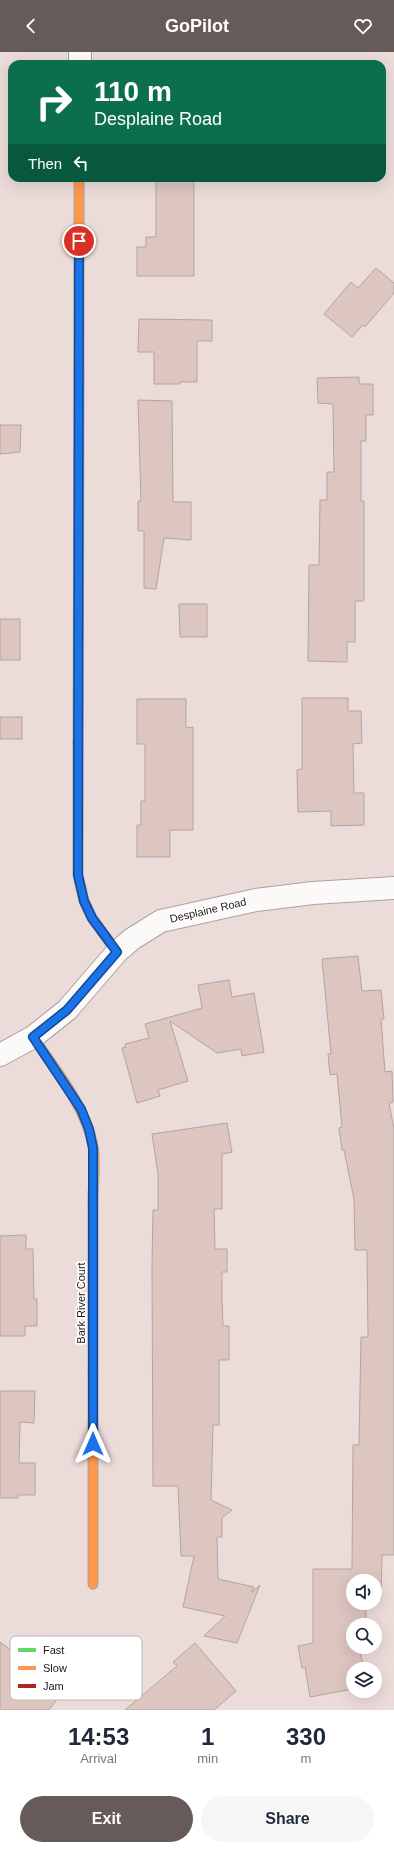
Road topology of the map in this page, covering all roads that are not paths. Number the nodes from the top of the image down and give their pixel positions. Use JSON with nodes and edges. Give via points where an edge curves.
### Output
{"nodes":[{"id":1,"x":79,"y":182,"type":"edge"},
{"id":2,"x":394,"y":888,"type":"edge"},
{"id":3,"x":117,"y":952,"type":"junction"},
{"id":4,"x":33,"y":1037,"type":"junction"},
{"id":5,"x":0,"y":1055,"type":"edge"},
{"id":6,"x":93,"y":1584,"type":"dead end"}],
"edges":[{"from":1,"to":3,"type":"street","via":[[78,875],[84,901],[92,918]]},
{"from":2,"to":3,"type":"street","name":"Desplaine Road","via":[[313,893],[256,900],[169,919],[161,921],[132,939]]},
{"from":3,"to":4,"type":"street","name":"Desplaine Road","via":[[67,1010]]},
{"from":4,"to":5,"type":"street","name":"Desplaine Road"},
{"from":4,"to":6,"type":"street","name":"Bark River Court","via":[[81,1109],[93,1148]]}]}
